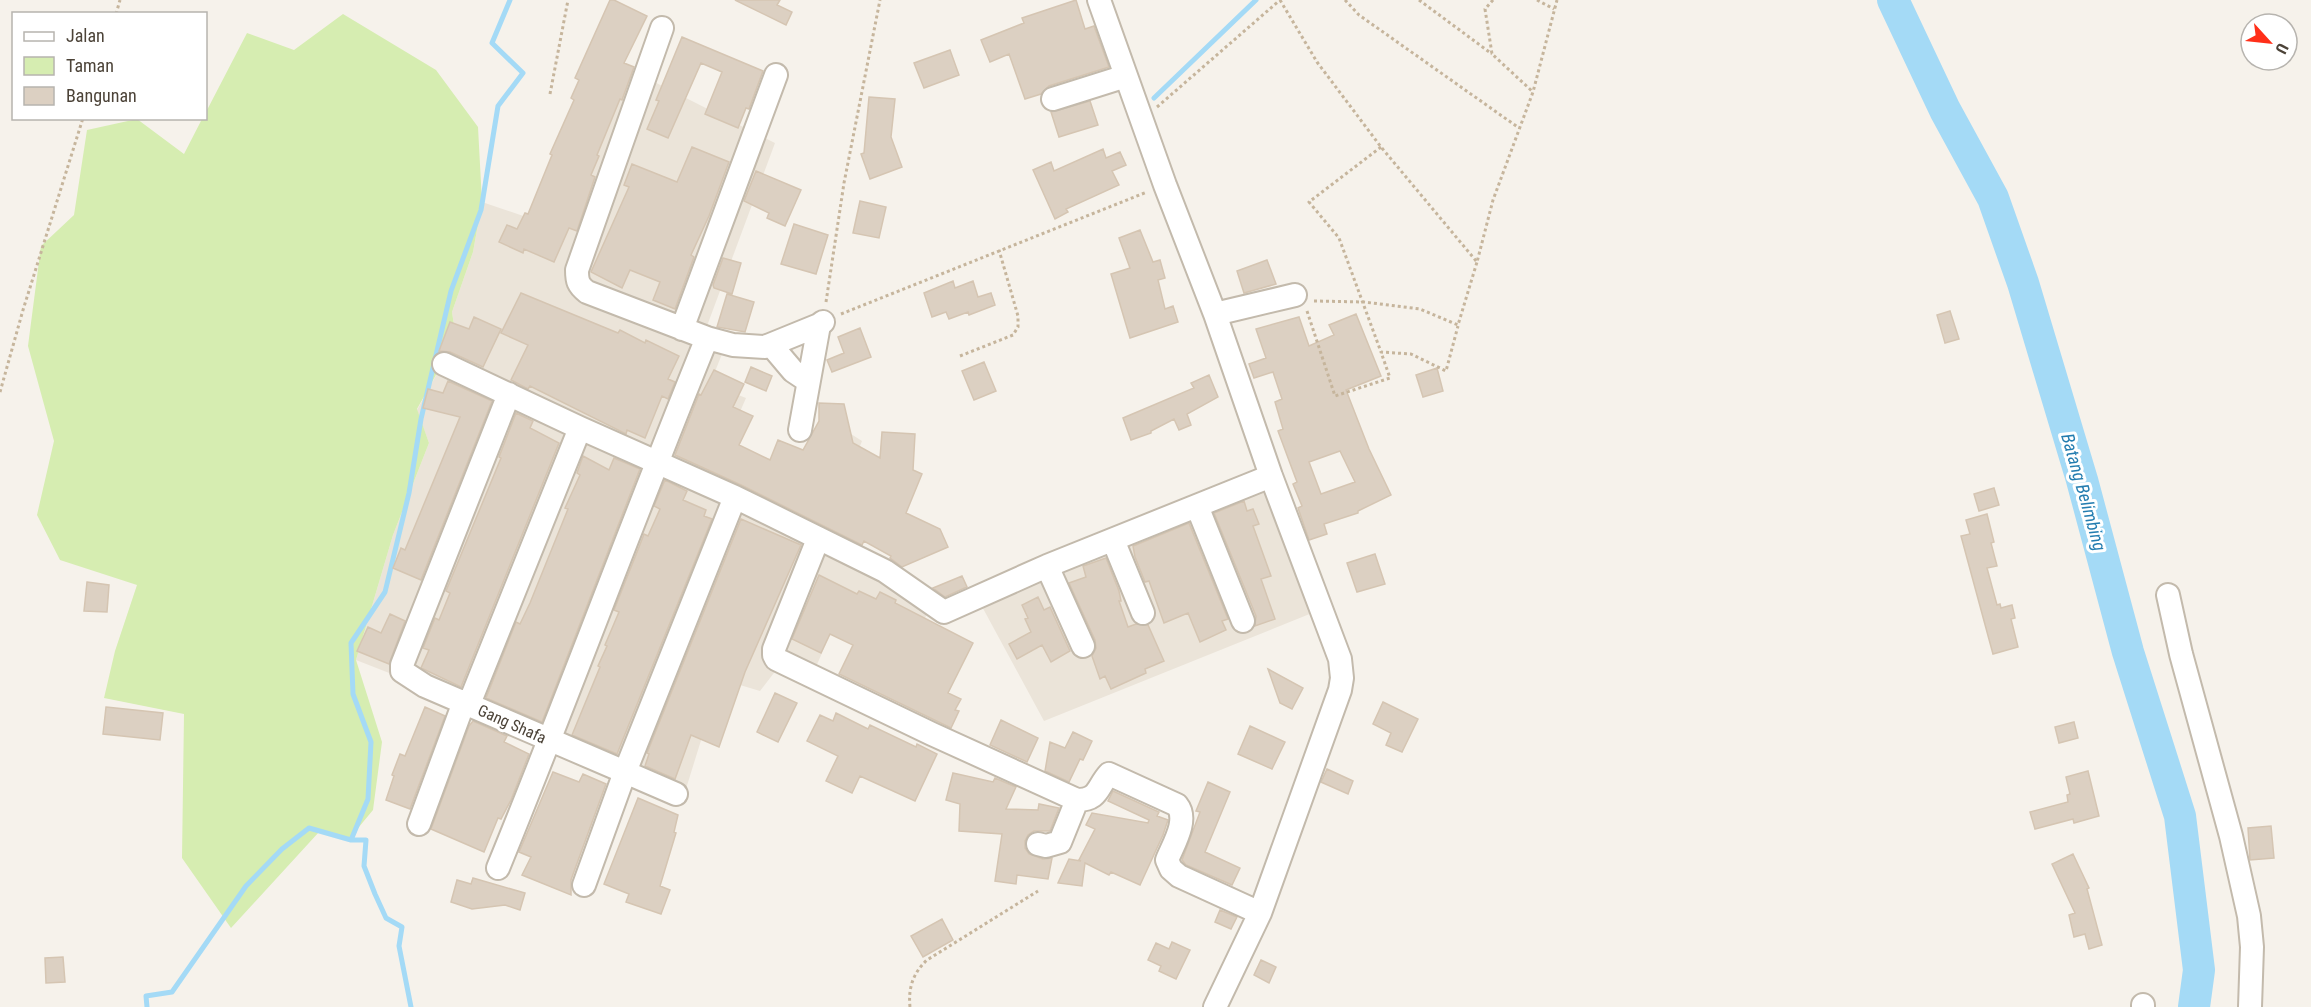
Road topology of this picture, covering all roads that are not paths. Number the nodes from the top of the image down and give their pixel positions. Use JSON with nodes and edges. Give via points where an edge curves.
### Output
{"nodes":[{"id":1,"x":1099,"y":0,"type":"edge"},
{"id":2,"x":662,"y":28,"type":"dead end"},
{"id":3,"x":776,"y":75,"type":"dead end"},
{"id":4,"x":1126,"y":76,"type":"junction"},
{"id":5,"x":1053,"y":99,"type":"dead end"},
{"id":6,"x":1305,"y":302,"type":"road end"},
{"id":7,"x":1215,"y":314,"type":"junction"},
{"id":8,"x":682,"y":329,"type":"junction"},
{"id":9,"x":707,"y":338,"type":"junction"},
{"id":10,"x":771,"y":345,"type":"junction"},
{"id":11,"x":444,"y":364,"type":"dead end"},
{"id":12,"x":808,"y":381,"type":"junction"},
{"id":13,"x":509,"y":394,"type":"junction"},
{"id":14,"x":580,"y":428,"type":"junction"},
{"id":15,"x":800,"y":430,"type":"dead end"},
{"id":16,"x":656,"y":462,"type":"junction"},
{"id":17,"x":1270,"y":476,"type":"junction"},
{"id":18,"x":735,"y":497,"type":"junction"},
{"id":19,"x":1197,"y":506,"type":"junction"},
{"id":20,"x":818,"y":539,"type":"junction"},
{"id":21,"x":1113,"y":540,"type":"junction"},
{"id":22,"x":1047,"y":566,"type":"junction"},
{"id":23,"x":2168,"y":595,"type":"dead end"},
{"id":24,"x":1143,"y":613,"type":"dead end"},
{"id":25,"x":1243,"y":621,"type":"dead end"},
{"id":26,"x":1083,"y":646,"type":"dead end"},
{"id":27,"x":466,"y":703,"type":"junction"},
{"id":28,"x":550,"y":741,"type":"junction"},
{"id":29,"x":625,"y":772,"type":"junction"},
{"id":30,"x":676,"y":794,"type":"dead end"},
{"id":31,"x":1077,"y":800,"type":"junction"},
{"id":32,"x":419,"y":824,"type":"dead end"},
{"id":33,"x":1038,"y":844,"type":"dead end"},
{"id":34,"x":498,"y":868,"type":"dead end"},
{"id":35,"x":584,"y":885,"type":"dead end"},
{"id":36,"x":1260,"y":913,"type":"junction"},
{"id":37,"x":1215,"y":1007,"type":"edge"},
{"id":38,"x":2250,"y":1007,"type":"edge"}],
"edges":[{"from":1,"to":4,"type":"street"},
{"from":2,"to":8,"type":"street","via":[[577,270],[577,281],[586,292]]},
{"from":3,"to":8,"type":"street"},
{"from":4,"to":5,"type":"street"},
{"from":4,"to":7,"type":"street"},
{"from":6,"to":7,"type":"street"},
{"from":7,"to":17,"type":"street"},
{"from":8,"to":9,"type":"street"},
{"from":9,"to":10,"type":"street","via":[[750,347]]},
{"from":9,"to":16,"type":"street"},
{"from":10,"to":12,"type":"street","via":[[793,371]]},
{"from":10,"to":12,"type":"street","via":[[821,324]]},
{"from":11,"to":13,"type":"street"},
{"from":12,"to":15,"type":"street"},
{"from":13,"to":14,"type":"street"},
{"from":13,"to":27,"type":"street","name":"Gang Shafa","via":[[401,669],[413,680]]},
{"from":14,"to":16,"type":"street"},
{"from":14,"to":27,"type":"street"},
{"from":16,"to":18,"type":"street"},
{"from":16,"to":28,"type":"street"},
{"from":17,"to":19,"type":"street"},
{"from":17,"to":36,"type":"street","via":[[1340,659],[1342,678]]},
{"from":18,"to":20,"type":"street"},
{"from":18,"to":29,"type":"street"},
{"from":19,"to":21,"type":"street"},
{"from":19,"to":25,"type":"street"},
{"from":20,"to":22,"type":"street","via":[[885,571],[944,612]]},
{"from":20,"to":31,"type":"street","via":[[774,649],[777,659]]},
{"from":21,"to":22,"type":"street"},
{"from":21,"to":24,"type":"street"},
{"from":22,"to":26,"type":"street"},
{"from":23,"to":38,"type":"street","via":[[2249,916]]},
{"from":27,"to":28,"type":"street","name":"Gang Shafa"},
{"from":27,"to":32,"type":"street"},
{"from":28,"to":29,"type":"street","name":"Gang Shafa"},
{"from":28,"to":34,"type":"street"},
{"from":29,"to":30,"type":"street","name":"Gang Shafa"},
{"from":29,"to":35,"type":"street"},
{"from":31,"to":33,"type":"street","via":[[1060,842]]},
{"from":31,"to":36,"type":"street","via":[[1094,796],[1108,774],[1178,805],[1181,823],[1168,866],[1179,876]]},
{"from":36,"to":37,"type":"street"}]}
